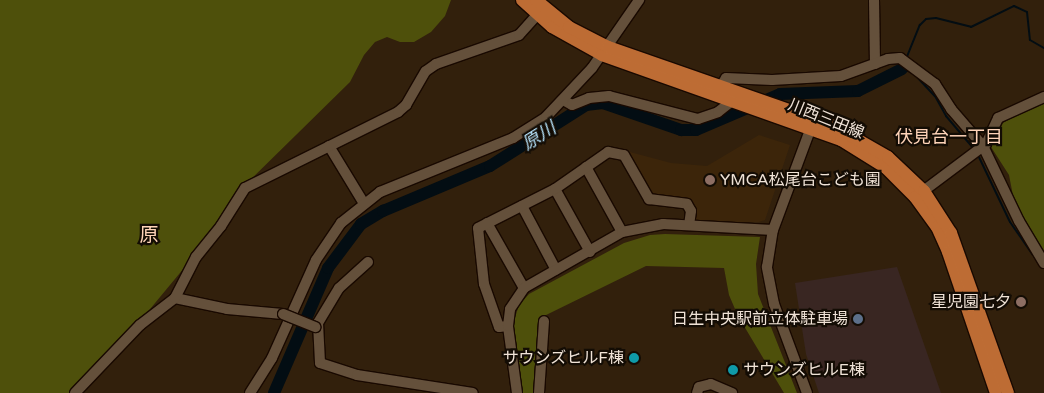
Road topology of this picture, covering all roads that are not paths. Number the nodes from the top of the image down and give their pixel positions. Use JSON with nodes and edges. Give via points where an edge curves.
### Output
{"nodes":[{"id":1,"x":522,"y":0,"type":"edge"},
{"id":2,"x":536,"y":0,"type":"edge"},
{"id":3,"x":639,"y":0,"type":"edge"},
{"id":4,"x":874,"y":0,"type":"edge"},
{"id":5,"x":537,"y":15,"type":"junction"},
{"id":6,"x":605,"y":51,"type":"junction"},
{"id":7,"x":874,"y":64,"type":"junction"},
{"id":8,"x":718,"y":90,"type":"junction"},
{"id":9,"x":1044,"y":97,"type":"edge"},
{"id":10,"x":564,"y":100,"type":"junction"},
{"id":11,"x":736,"y":102,"type":"junction"},
{"id":12,"x":812,"y":124,"type":"junction"},
{"id":13,"x":329,"y":146,"type":"junction"},
{"id":14,"x":978,"y":149,"type":"junction"},
{"id":15,"x":586,"y":168,"type":"junction"},
{"id":16,"x":555,"y":189,"type":"junction"},
{"id":17,"x":920,"y":194,"type":"junction"},
{"id":18,"x":363,"y":202,"type":"junction"},
{"id":19,"x":522,"y":206,"type":"junction"},
{"id":20,"x":487,"y":223,"type":"junction"},
{"id":21,"x":689,"y":225,"type":"junction"},
{"id":22,"x":773,"y":230,"type":"junction"},
{"id":23,"x":622,"y":232,"type":"junction"},
{"id":24,"x":590,"y":252,"type":"junction"},
{"id":25,"x":368,"y":262,"type":"dead end"},
{"id":26,"x":1044,"y":263,"type":"edge"},
{"id":27,"x":556,"y":270,"type":"junction"},
{"id":28,"x":524,"y":288,"type":"junction"},
{"id":29,"x":175,"y":298,"type":"junction"},
{"id":30,"x":544,"y":321,"type":"dead end"},
{"id":31,"x":508,"y":326,"type":"junction"},
{"id":32,"x":317,"y":327,"type":"junction"},
{"id":33,"x":75,"y":393,"type":"edge"},
{"id":34,"x":250,"y":393,"type":"edge"},
{"id":35,"x":473,"y":393,"type":"edge"},
{"id":36,"x":517,"y":393,"type":"edge"},
{"id":37,"x":539,"y":393,"type":"edge"},
{"id":38,"x":697,"y":393,"type":"edge"},
{"id":39,"x":732,"y":393,"type":"edge"},
{"id":40,"x":807,"y":393,"type":"edge"},
{"id":41,"x":996,"y":393,"type":"edge"},
{"id":42,"x":1008,"y":393,"type":"edge"}],
"edges":[{"from":1,"to":5,"type":"main road","name":"川西三田線"},
{"from":2,"to":6,"type":"main road","name":"川西三田線"},
{"from":3,"to":6,"type":"street"},
{"from":4,"to":7,"type":"street"},
{"from":5,"to":6,"type":"main road","name":"川西三田線","via":[[568,39]]},
{"from":5,"to":13,"type":"street","via":[[519,35],[436,64],[426,71],[406,105],[398,112]]},
{"from":6,"to":8,"type":"main road","name":"川西三田線"},
{"from":6,"to":10,"type":"street"},
{"from":7,"to":8,"type":"street","via":[[841,76],[772,80],[726,78]]},
{"from":7,"to":14,"type":"street","via":[[900,58],[935,84]]},
{"from":8,"to":11,"type":"main road","name":"川西三田線"},
{"from":8,"to":12,"type":"main road","name":"川西三田線","via":[[751,96]]},
{"from":9,"to":14,"type":"street","via":[[998,118]]},
{"from":10,"to":11,"type":"street","via":[[572,105],[588,98],[609,96],[698,119]]},
{"from":10,"to":18,"type":"street","via":[[546,117],[512,138],[401,182]]},
{"from":11,"to":12,"type":"main road","name":"川西三田線"},
{"from":12,"to":17,"type":"main road","name":"川西三田線","via":[[868,143]]},
{"from":12,"to":22,"type":"street"},
{"from":13,"to":18,"type":"street"},
{"from":13,"to":29,"type":"street","via":[[245,188],[196,257]]},
{"from":14,"to":17,"type":"street"},
{"from":14,"to":26,"type":"street"},
{"from":15,"to":16,"type":"street"},
{"from":15,"to":21,"type":"street","via":[[608,152],[624,155],[648,199],[687,204],[692,212]]},
{"from":15,"to":23,"type":"street"},
{"from":16,"to":19,"type":"street"},
{"from":16,"to":24,"type":"street"},
{"from":17,"to":41,"type":"main road","name":"川西三田線","via":[[948,252]]},
{"from":17,"to":42,"type":"main road","name":"川西三田線","via":[[951,233]]},
{"from":18,"to":34,"type":"street","via":[[322,248],[272,358]]},
{"from":19,"to":20,"type":"street"},
{"from":19,"to":27,"type":"street"},
{"from":20,"to":28,"type":"street"},
{"from":20,"to":31,"type":"street","via":[[478,228],[484,284],[499,327]]},
{"from":21,"to":22,"type":"street"},
{"from":21,"to":23,"type":"street","via":[[663,224]]},
{"from":22,"to":40,"type":"street","via":[[767,267],[768,284]]},
{"from":23,"to":24,"type":"street"},
{"from":24,"to":27,"type":"street"},
{"from":25,"to":32,"type":"street","via":[[339,288]]},
{"from":27,"to":28,"type":"street"},
{"from":28,"to":31,"type":"street","via":[[510,309]]},
{"from":29,"to":32,"type":"street","bridge":true,"via":[[227,309],[283,314]]},
{"from":29,"to":33,"type":"street","via":[[140,325]]},
{"from":30,"to":37,"type":"street"},
{"from":31,"to":36,"type":"street"},
{"from":32,"to":35,"type":"street","via":[[320,363],[329,367],[357,375]]},
{"from":38,"to":39,"type":"street","via":[[699,387],[711,384]]}]}
